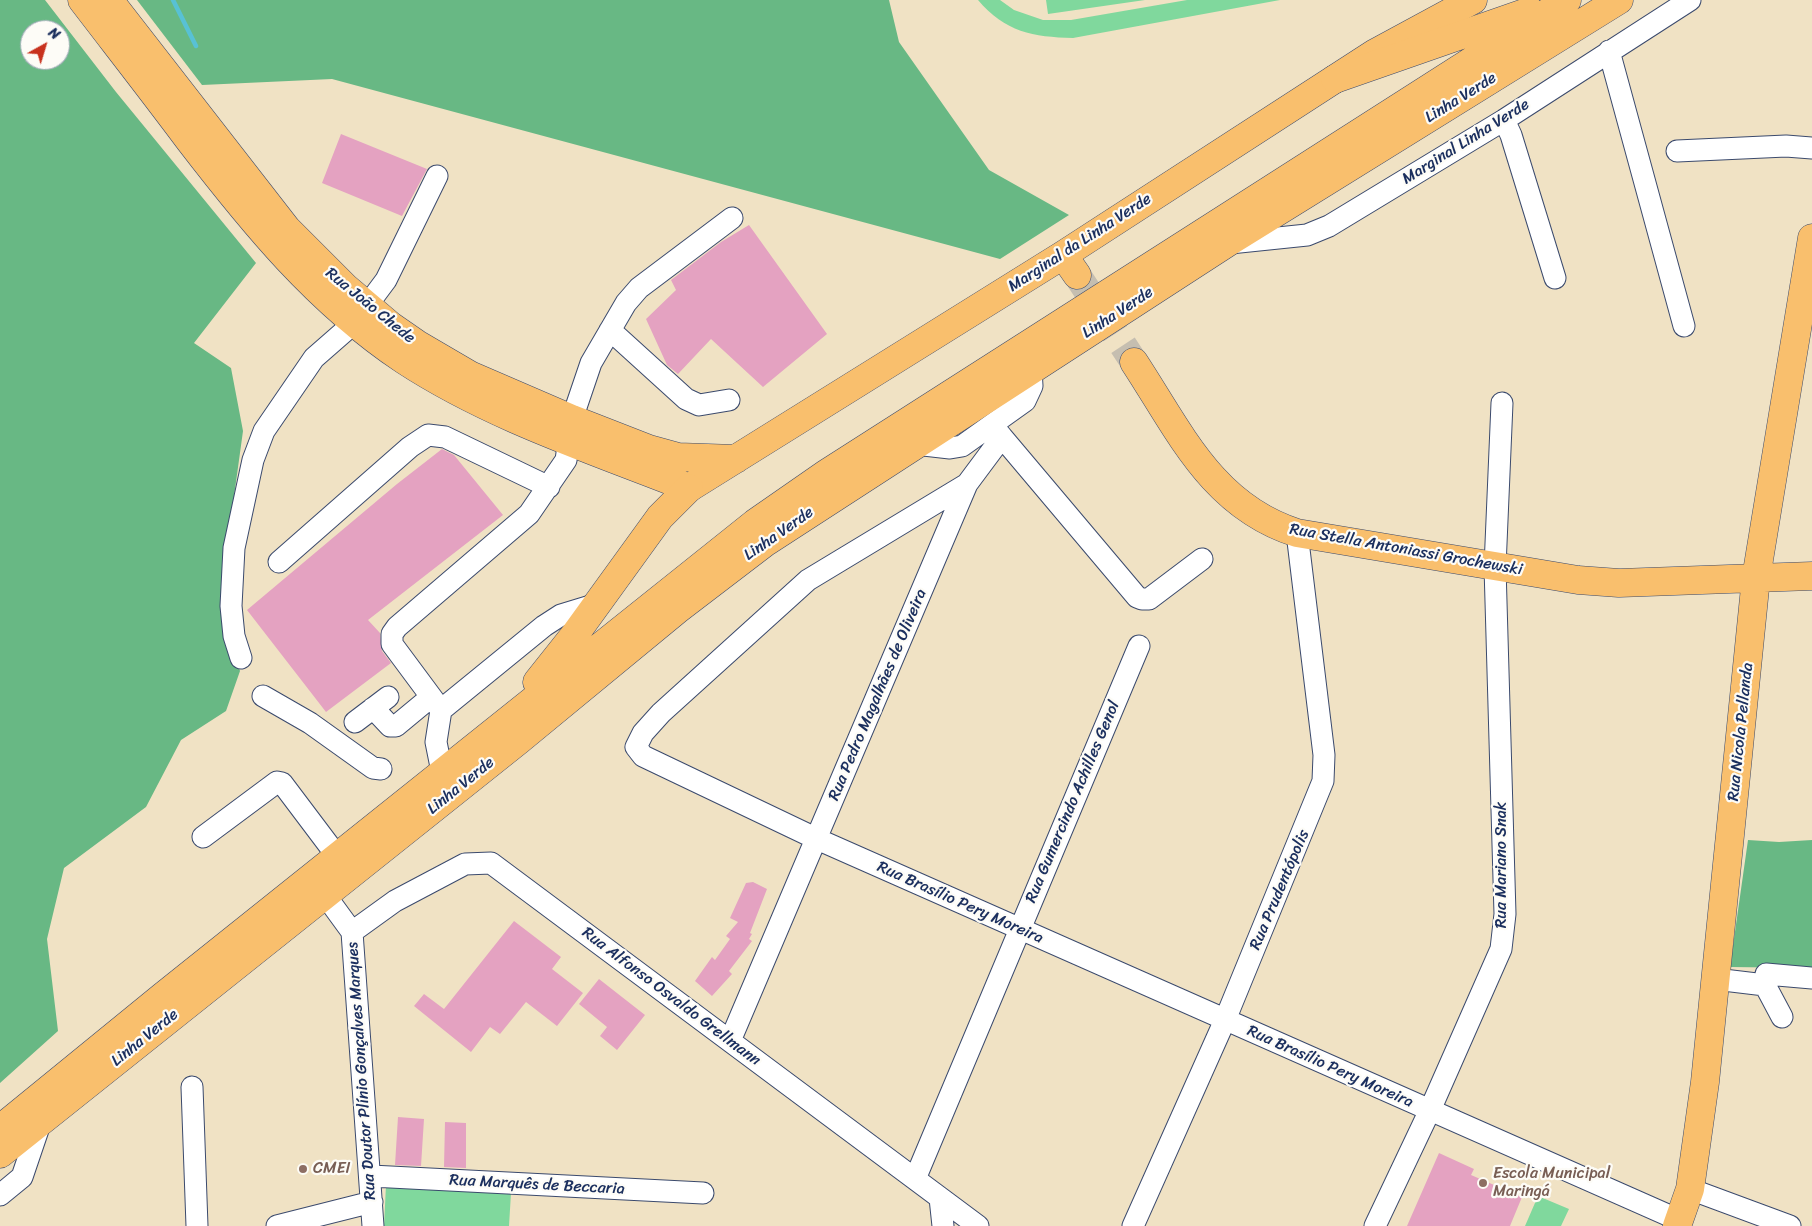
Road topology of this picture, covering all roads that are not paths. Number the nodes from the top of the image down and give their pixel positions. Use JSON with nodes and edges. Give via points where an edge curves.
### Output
{"nodes":[{"id":1,"x":82,"y":0,"type":"edge"},
{"id":2,"x":108,"y":0,"type":"edge"},
{"id":3,"x":1473,"y":0,"type":"edge"},
{"id":4,"x":1562,"y":0,"type":"edge"},
{"id":5,"x":1567,"y":0,"type":"edge"},
{"id":6,"x":1632,"y":0,"type":"edge"},
{"id":7,"x":1690,"y":0,"type":"edge"},
{"id":8,"x":1608,"y":7,"type":"edge"},
{"id":9,"x":1609,"y":51,"type":"junction"},
{"id":10,"x":1335,"y":79,"type":"junction"},
{"id":11,"x":1504,"y":120,"type":"junction"},
{"id":12,"x":202,"y":139,"type":"junction"},
{"id":13,"x":1812,"y":148,"type":"edge"},
{"id":14,"x":1678,"y":151,"type":"dead end"},
{"id":15,"x":437,"y":176,"type":"dead end"},
{"id":16,"x":732,"y":218,"type":"dead end"},
{"id":17,"x":1812,"y":238,"type":"edge"},
{"id":18,"x":1227,"y":243,"type":"junction"},
{"id":19,"x":1555,"y":278,"type":"dead end"},
{"id":20,"x":361,"y":315,"type":"junction"},
{"id":21,"x":1684,"y":326,"type":"dead end"},
{"id":22,"x":610,"y":330,"type":"junction"},
{"id":23,"x":1134,"y":362,"type":"tunnel mouth"},
{"id":24,"x":1031,"y":370,"type":"junction"},
{"id":25,"x":729,"y":400,"type":"dead end"},
{"id":26,"x":1502,"y":403,"type":"dead end"},
{"id":27,"x":570,"y":429,"type":"junction"},
{"id":28,"x":997,"y":431,"type":"junction"},
{"id":29,"x":915,"y":444,"type":"junction"},
{"id":30,"x":736,"y":459,"type":"junction"},
{"id":31,"x":966,"y":484,"type":"junction"},
{"id":32,"x":549,"y":487,"type":"junction"},
{"id":33,"x":689,"y":488,"type":"junction"},
{"id":34,"x":1297,"y":533,"type":"junction"},
{"id":35,"x":1202,"y":560,"type":"dead end"},
{"id":36,"x":279,"y":562,"type":"dead end"},
{"id":37,"x":1495,"y":567,"type":"junction"},
{"id":38,"x":1812,"y":576,"type":"edge"},
{"id":39,"x":1756,"y":578,"type":"junction"},
{"id":40,"x":597,"y":604,"type":"junction"},
{"id":41,"x":1139,"y":646,"type":"dead end"},
{"id":42,"x":240,"y":658,"type":"dead end"},
{"id":43,"x":263,"y":696,"type":"dead end"},
{"id":44,"x":436,"y":704,"type":"junction"},
{"id":45,"x":355,"y":722,"type":"dead end"},
{"id":46,"x":505,"y":722,"type":"junction"},
{"id":47,"x":381,"y":768,"type":"dead end"},
{"id":48,"x":442,"y":772,"type":"junction"},
{"id":49,"x":202,"y":837,"type":"dead end"},
{"id":50,"x":817,"y":840,"type":"junction"},
{"id":51,"x":338,"y":856,"type":"junction"},
{"id":52,"x":325,"y":895,"type":"junction"},
{"id":53,"x":1020,"y":930,"type":"junction"},
{"id":54,"x":352,"y":932,"type":"junction"},
{"id":55,"x":1812,"y":978,"type":"edge"},
{"id":56,"x":1715,"y":979,"type":"junction"},
{"id":57,"x":1765,"y":985,"type":"junction"},
{"id":58,"x":1782,"y":1017,"type":"dead end"},
{"id":59,"x":1225,"y":1020,"type":"junction"},
{"id":60,"x":730,"y":1041,"type":"junction"},
{"id":61,"x":192,"y":1087,"type":"dead end"},
{"id":62,"x":1430,"y":1110,"type":"junction"},
{"id":63,"x":41,"y":1121,"type":"junction"},
{"id":64,"x":0,"y":1129,"type":"edge"},
{"id":65,"x":0,"y":1154,"type":"edge"},
{"id":66,"x":371,"y":1176,"type":"junction"},
{"id":67,"x":915,"y":1179,"type":"junction"},
{"id":68,"x":1690,"y":1189,"type":"junction"},
{"id":69,"x":703,"y":1193,"type":"dead end"},
{"id":70,"x":0,"y":1195,"type":"edge"},
{"id":71,"x":940,"y":1198,"type":"junction"},
{"id":72,"x":372,"y":1202,"type":"junction"},
{"id":73,"x":1678,"y":1223,"type":"edge"},
{"id":74,"x":197,"y":1226,"type":"edge"},
{"id":75,"x":277,"y":1226,"type":"edge"},
{"id":76,"x":373,"y":1226,"type":"edge"},
{"id":77,"x":943,"y":1226,"type":"edge"},
{"id":78,"x":978,"y":1226,"type":"edge"},
{"id":79,"x":1134,"y":1226,"type":"edge"},
{"id":80,"x":1375,"y":1226,"type":"edge"},
{"id":81,"x":1790,"y":1226,"type":"edge"}],
"edges":[{"from":1,"to":12,"type":"main road","name":"Rua João Chede"},
{"from":2,"to":12,"type":"main road","name":"Rua João Chede"},
{"from":3,"to":10,"type":"main road","name":"Marginal da Linha Verde","via":[[1375,53]]},
{"from":4,"to":10,"type":"main road"},
{"from":5,"to":46,"type":"main road","name":"Linha Verde","via":[[827,473],[719,550]]},
{"from":6,"to":8,"type":"main road","name":"Linha Verde"},
{"from":7,"to":9,"type":"street","name":"Marginal Linha Verde"},
{"from":8,"to":18,"type":"main road","name":"Linha Verde"},
{"from":9,"to":11,"type":"street","name":"Marginal Linha Verde"},
{"from":9,"to":21,"type":"street"},
{"from":10,"to":30,"type":"main road","name":"Marginal da Linha Verde","via":[[1070,265]]},
{"from":11,"to":18,"type":"street","name":"Marginal Linha Verde","via":[[1329,226],[1307,235]]},
{"from":11,"to":19,"type":"street"},
{"from":12,"to":20,"type":"main road","name":"Rua João Chede","via":[[326,270]]},
{"from":13,"to":14,"type":"street","via":[[1786,146]]},
{"from":15,"to":20,"type":"street","via":[[386,280]]},
{"from":16,"to":22,"type":"street","via":[[639,288]]},
{"from":17,"to":39,"type":"main road","name":"Rua Nicola Pellanda"},
{"from":18,"to":24,"type":"main road","name":"Linha Verde"},
{"from":20,"to":27,"type":"main road","name":"Rua João Chede"},
{"from":20,"to":42,"type":"street","via":[[314,358],[264,431],[253,460],[234,548],[231,606]]},
{"from":22,"to":25,"type":"street","via":[[686,399],[699,405]]},
{"from":22,"to":27,"type":"street","via":[[591,363]]},
{"from":23,"to":34,"type":"main road","name":"Rua Stella Antoniassi Grochewski","via":[[1207,474],[1231,498],[1272,525]]},
{"from":24,"to":28,"type":"street","name":"Rua Pedro Magalhães de Oliveira","via":[[1030,394]]},
{"from":24,"to":29,"type":"main road","name":"Linha Verde"},
{"from":26,"to":37,"type":"street","name":"Rua Mariano Snak"},
{"from":27,"to":30,"type":"main road","name":"Rua João Chede","via":[[678,457]]},
{"from":27,"to":32,"type":"street","via":[[566,460]]},
{"from":27,"to":33,"type":"main road","name":"Rua João Chede"},
{"from":28,"to":29,"type":"street","via":[[950,448]]},
{"from":28,"to":31,"type":"street","name":"Rua Pedro Magalhães de Oliveira"},
{"from":28,"to":35,"type":"street","via":[[1137,597],[1149,599]]},
{"from":29,"to":52,"type":"main road","name":"Linha Verde","via":[[720,576]]},
{"from":30,"to":33,"type":"main road","name":"Marginal da Linha Verde"},
{"from":31,"to":50,"type":"street","name":"Rua Pedro Magalhães de Oliveira"},
{"from":31,"to":50,"type":"street","name":"Rua Brasílio Pery Moreira","via":[[808,580],[661,714],[643,733],[636,747],[643,756]]},
{"from":32,"to":36,"type":"street","via":[[445,437],[428,435],[410,447]]},
{"from":32,"to":44,"type":"street","via":[[529,514],[392,634],[392,644]]},
{"from":33,"to":40,"type":"main road","name":"Marginal da Linha Verde","via":[[660,517]]},
{"from":34,"to":37,"type":"main road","name":"Rua Stella Antoniassi Grochewski"},
{"from":34,"to":59,"type":"street","name":"Rua Prudentópolis","via":[[1324,755],[1323,781]]},
{"from":37,"to":39,"type":"main road","name":"Rua Stella Antoniassi Grochewski","via":[[1619,583]]},
{"from":37,"to":62,"type":"street","name":"Rua Mariano Snak","via":[[1505,914],[1501,949]]},
{"from":38,"to":39,"type":"main road","name":"Rua Stella Antoniassi Grochewski"},
{"from":39,"to":56,"type":"main road","name":"Rua Nicola Pellanda"},
{"from":40,"to":44,"type":"street","via":[[561,615]]},
{"from":40,"to":46,"type":"main road","name":"Marginal da Linha Verde"},
{"from":41,"to":53,"type":"street","name":"Rua Gumercindo Achilles Genol"},
{"from":43,"to":47,"type":"street","via":[[310,723],[373,768]]},
{"from":44,"to":45,"type":"street","via":[[396,726],[390,726],[380,702]]},
{"from":44,"to":48,"type":"street","via":[[436,742]]},
{"from":46,"to":48,"type":"main road","name":"Linha Verde"},
{"from":48,"to":51,"type":"main road","name":"Linha Verde"},
{"from":49,"to":51,"type":"street","via":[[277,782],[282,784]]},
{"from":50,"to":53,"type":"street","name":"Rua Brasílio Pery Moreira"},
{"from":50,"to":60,"type":"street","name":"Rua Pedro Magalhães de Oliveira"},
{"from":51,"to":64,"type":"main road","name":"Linha Verde"},
{"from":52,"to":54,"type":"street","name":"Rua Doutor Plínio Gonçalves Marques"},
{"from":52,"to":63,"type":"main road","name":"Linha Verde"},
{"from":53,"to":59,"type":"street","name":"Rua Brasílio Pery Moreira"},
{"from":53,"to":67,"type":"street","name":"Rua Gumercindo Achilles Genol"},
{"from":54,"to":60,"type":"street","name":"Rua Alfonso Osvaldo Grellmann","via":[[396,901],[465,864],[491,863]]},
{"from":54,"to":66,"type":"street","name":"Rua Doutor Plínio Gonçalves Marques"},
{"from":55,"to":57,"type":"street","via":[[1767,973]]},
{"from":56,"to":57,"type":"street"},
{"from":56,"to":68,"type":"main road","name":"Rua Nicola Pellanda"},
{"from":57,"to":58,"type":"street"},
{"from":59,"to":62,"type":"street","name":"Rua Brasílio Pery Moreira"},
{"from":59,"to":79,"type":"street","name":"Rua Prudentópolis"},
{"from":60,"to":67,"type":"street","name":"Rua Alfonso Osvaldo Grellmann"},
{"from":61,"to":74,"type":"street"},
{"from":62,"to":73,"type":"street","name":"Rua Brasílio Pery Moreira"},
{"from":62,"to":80,"type":"street","name":"Rua Mariano Snak"},
{"from":63,"to":65,"type":"main road","name":"Linha Verde"},
{"from":63,"to":70,"type":"street","via":[[22,1177]]},
{"from":66,"to":69,"type":"street","name":"Rua Marquês de Beccaria"},
{"from":66,"to":72,"type":"street","name":"Rua Doutor Plínio Gonçalves Marques"},
{"from":67,"to":71,"type":"street","name":"Rua Alfonso Osvaldo Grellmann"},
{"from":68,"to":73,"type":"main road","name":"Rua Nicola Pellanda"},
{"from":68,"to":81,"type":"street"},
{"from":71,"to":77,"type":"street"},
{"from":71,"to":78,"type":"street","name":"Rua Alfonso Osvaldo Grellmann"},
{"from":72,"to":75,"type":"street"},
{"from":72,"to":76,"type":"street","name":"Rua Doutor Plínio Gonçalves Marques"}]}
